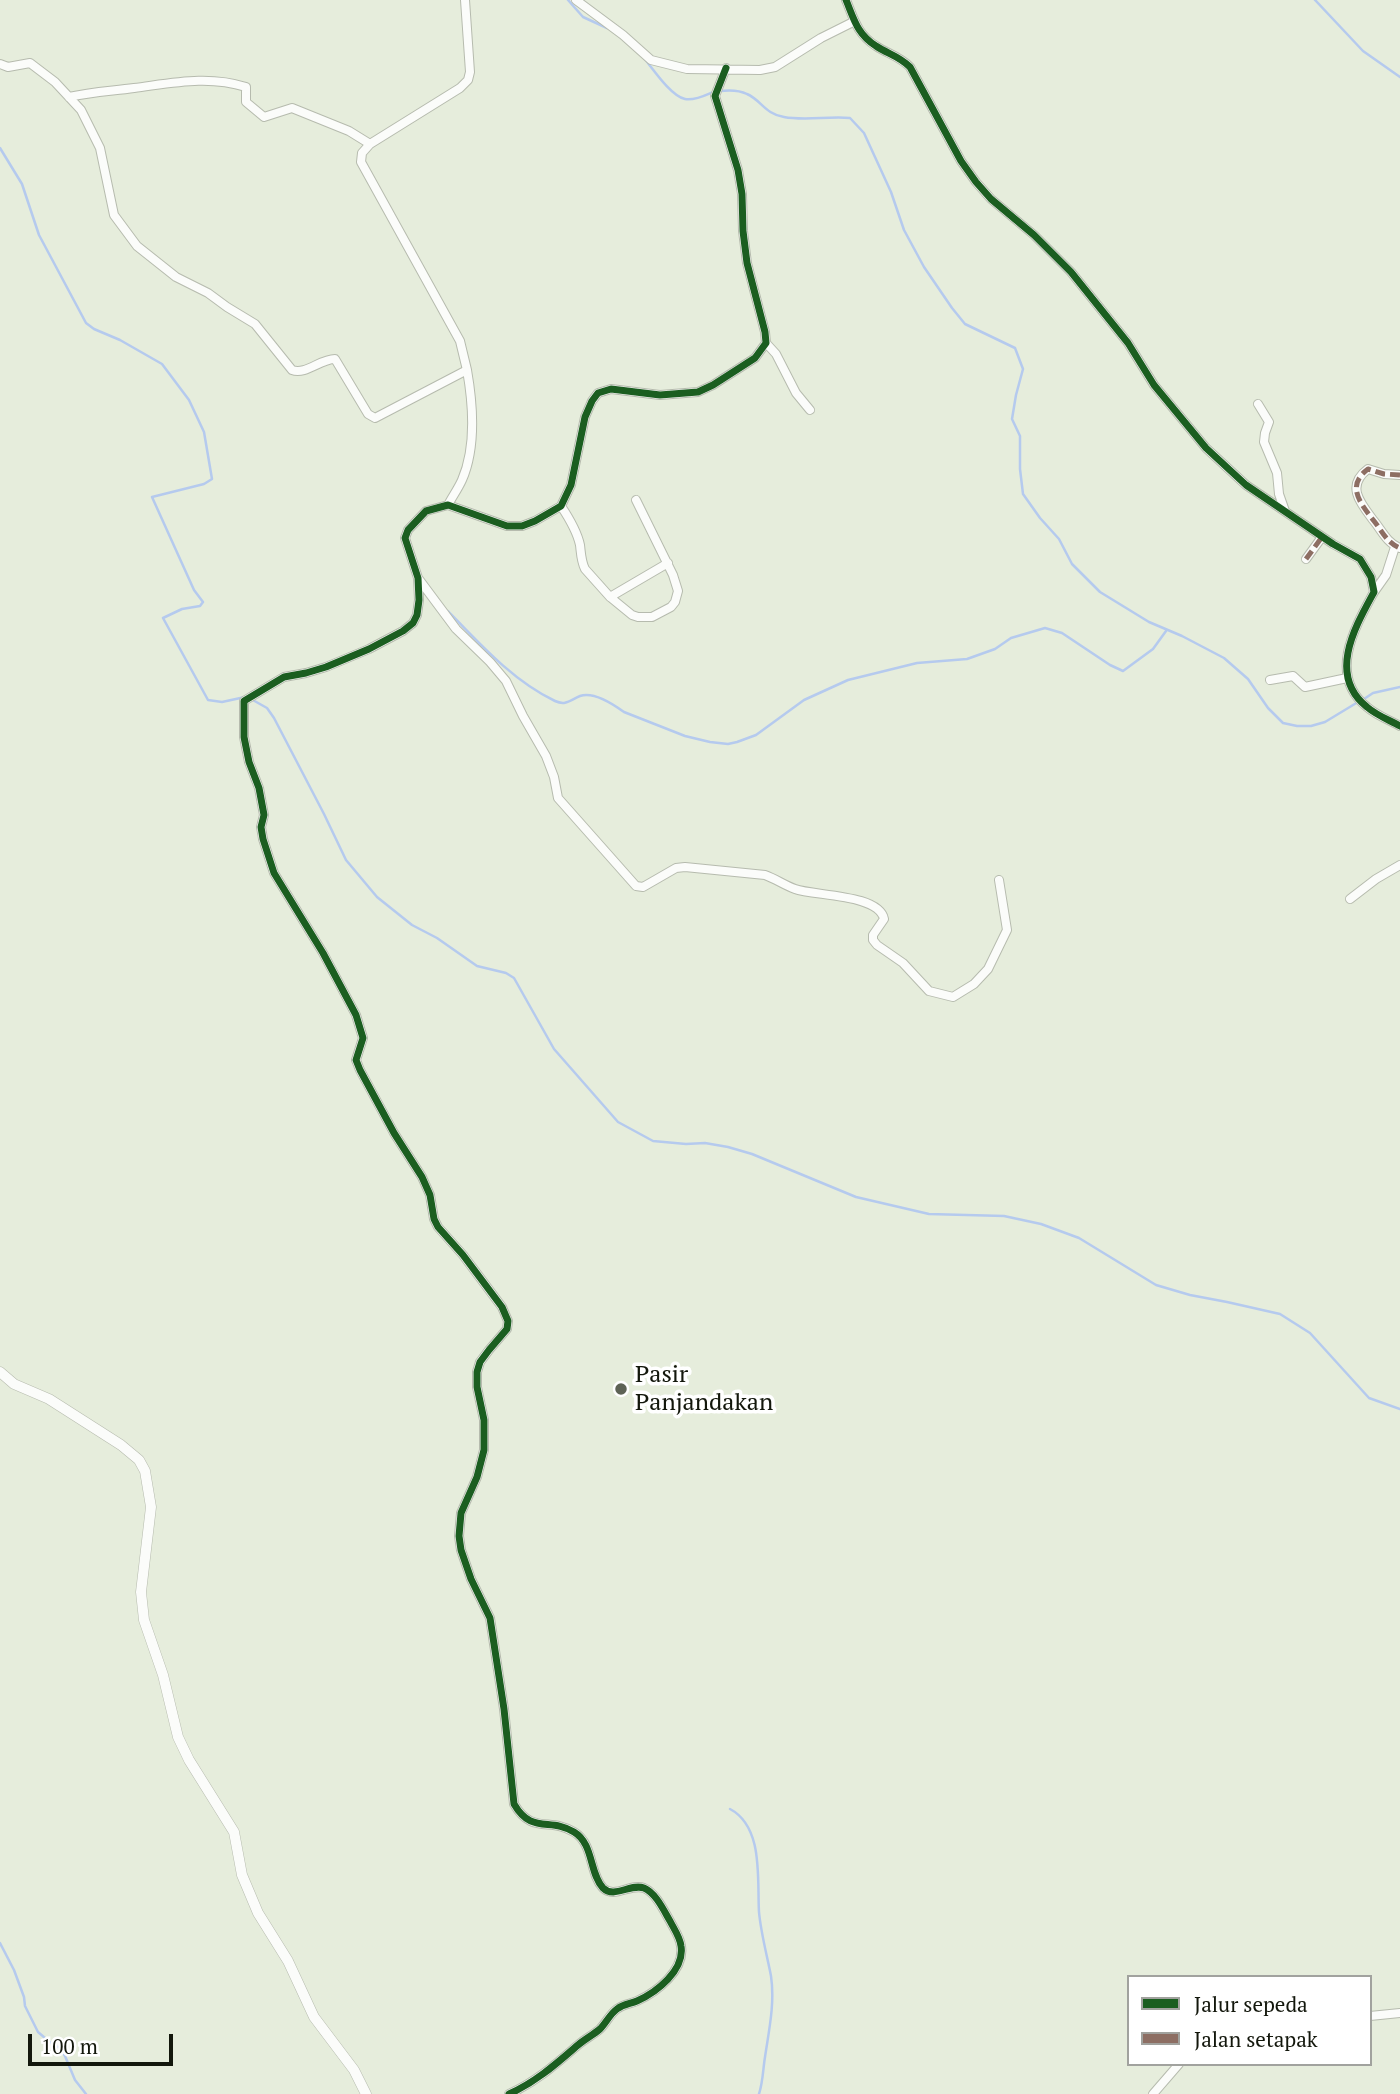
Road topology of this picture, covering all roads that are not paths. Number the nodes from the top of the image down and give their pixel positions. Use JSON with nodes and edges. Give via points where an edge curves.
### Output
{"nodes":[{"id":1,"x":465,"y":0,"type":"edge"},
{"id":2,"x":576,"y":0,"type":"edge"},
{"id":3,"x":845,"y":0,"type":"edge"},
{"id":4,"x":853,"y":22,"type":"junction"},
{"id":5,"x":0,"y":64,"type":"edge"},
{"id":6,"x":726,"y":68,"type":"junction"},
{"id":7,"x":69,"y":97,"type":"junction"},
{"id":8,"x":370,"y":144,"type":"junction"},
{"id":9,"x":766,"y":343,"type":"junction"},
{"id":10,"x":467,"y":370,"type":"junction"},
{"id":11,"x":1258,"y":404,"type":"dead end"},
{"id":12,"x":810,"y":410,"type":"dead end"},
{"id":13,"x":1400,"y":475,"type":"edge"},
{"id":14,"x":636,"y":500,"type":"dead end"},
{"id":15,"x":448,"y":505,"type":"junction"},
{"id":16,"x":561,"y":506,"type":"junction"},
{"id":17,"x":1285,"y":511,"type":"junction"},
{"id":18,"x":1322,"y":537,"type":"junction"},
{"id":19,"x":1398,"y":547,"type":"edge"},
{"id":20,"x":1306,"y":559,"type":"dead end"},
{"id":21,"x":668,"y":564,"type":"junction"},
{"id":22,"x":418,"y":578,"type":"junction"},
{"id":23,"x":1374,"y":592,"type":"junction"},
{"id":24,"x":610,"y":597,"type":"junction"},
{"id":25,"x":1347,"y":678,"type":"junction"},
{"id":26,"x":1270,"y":680,"type":"dead end"},
{"id":27,"x":1400,"y":726,"type":"edge"},
{"id":28,"x":1400,"y":866,"type":"edge"},
{"id":29,"x":999,"y":880,"type":"dead end"},
{"id":30,"x":1350,"y":899,"type":"dead end"},
{"id":31,"x":0,"y":1373,"type":"edge"},
{"id":32,"x":1400,"y":2013,"type":"edge"},
{"id":33,"x":1372,"y":2016,"type":"edge"},
{"id":34,"x":1177,"y":2066,"type":"edge"},
{"id":35,"x":366,"y":2094,"type":"edge"},
{"id":36,"x":509,"y":2094,"type":"edge"},
{"id":37,"x":1153,"y":2094,"type":"edge"}],
"edges":[{"from":1,"to":8,"type":"street","via":[[468,79]]},
{"from":2,"to":6,"type":"street","via":[[651,60],[687,69]]},
{"from":3,"to":4,"type":"street"},
{"from":4,"to":6,"type":"street","via":[[775,67]]},
{"from":4,"to":17,"type":"street","via":[[876,47],[910,67],[976,182],[1080,283],[1206,448],[1246,485]]},
{"from":5,"to":7,"type":"street","via":[[30,64]]},
{"from":6,"to":9,"type":"street","via":[[715,96],[738,170],[747,263]]},
{"from":7,"to":8,"type":"street","via":[[199,80],[227,81],[246,87],[246,102],[264,117],[292,108]]},
{"from":7,"to":10,"type":"street","via":[[81,110],[100,148],[114,215],[137,246],[176,277],[255,324],[292,370],[300,372],[335,359],[368,414],[375,418]]},
{"from":8,"to":10,"type":"street","via":[[361,162],[460,341]]},
{"from":9,"to":12,"type":"street"},
{"from":9,"to":16,"type":"street","via":[[755,358],[698,392],[660,395],[611,389],[598,393],[584,416],[571,485]]},
{"from":10,"to":15,"type":"street","via":[[473,418],[467,464]]},
{"from":11,"to":17,"type":"street","via":[[1269,422],[1264,442]]},
{"from":13,"to":19,"type":"street","via":[[1368,469],[1356,488],[1362,507]]},
{"from":14,"to":21,"type":"street"},
{"from":15,"to":16,"type":"street","via":[[507,526],[536,521]]},
{"from":15,"to":22,"type":"street","via":[[426,511],[408,530],[405,538]]},
{"from":16,"to":24,"type":"street","via":[[579,541],[582,565]]},
{"from":17,"to":18,"type":"street"},
{"from":18,"to":20,"type":"street"},
{"from":18,"to":23,"type":"street","via":[[1360,559]]},
{"from":19,"to":23,"type":"street"},
{"from":21,"to":24,"type":"street"},
{"from":21,"to":24,"type":"street","via":[[678,591],[671,607],[652,617],[638,617]]},
{"from":22,"to":29,"type":"street","via":[[456,629],[506,681],[546,756],[558,799],[636,886],[685,867],[765,875],[796,890],[849,898],[878,908],[884,919],[873,935],[877,945],[903,963],[929,991],[953,997],[988,969],[1007,930]]},
{"from":22,"to":36,"type":"street","via":[[413,623],[327,667],[284,677],[255,693],[244,701],[244,737],[264,815],[262,839],[274,873],[356,1015],[363,1038],[356,1060],[360,1070],[422,1177],[438,1227],[502,1307],[508,1321],[477,1372],[484,1450],[461,1513],[459,1536],[471,1579],[490,1618],[514,1804],[537,1825],[562,1826],[582,1838],[602,1887],[612,1892],[637,1886],[652,1893],[677,1932],[681,1947],[679,1964],[669,1978],[614,2011],[601,2028],[540,2078]]},
{"from":23,"to":25,"type":"street","via":[[1355,627]]},
{"from":25,"to":26,"type":"street","via":[[1305,687],[1293,676]]},
{"from":25,"to":27,"type":"street","via":[[1366,707]]},
{"from":28,"to":30,"type":"street"},
{"from":31,"to":35,"type":"street","via":[[121,1444],[142,1465],[151,1507],[141,1592],[144,1620],[178,1737],[230,1822],[248,1892],[271,1936],[297,1977],[314,2017]]},
{"from":32,"to":33,"type":"street"},
{"from":34,"to":37,"type":"street"}]}
